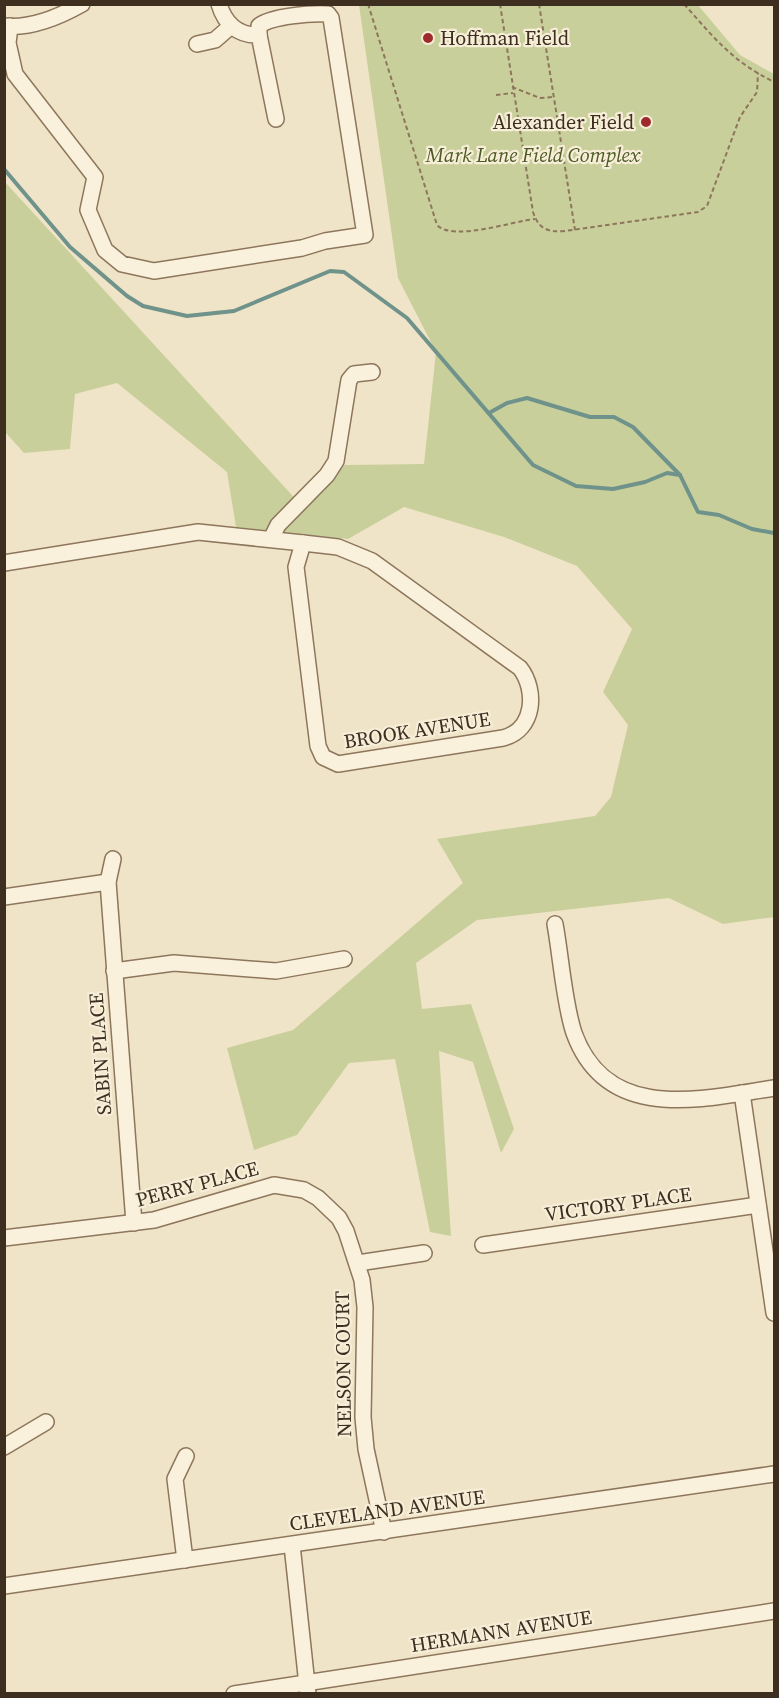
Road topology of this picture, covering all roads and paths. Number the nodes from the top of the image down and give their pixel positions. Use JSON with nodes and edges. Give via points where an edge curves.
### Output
{"nodes":[{"id":1,"x":82,"y":4,"type":"edge"},
{"id":2,"x":219,"y":4,"type":"edge"},
{"id":3,"x":368,"y":4,"type":"edge"},
{"id":4,"x":500,"y":4,"type":"edge"},
{"id":5,"x":538,"y":4,"type":"edge"},
{"id":6,"x":684,"y":4,"type":"edge"},
{"id":7,"x":7,"y":26,"type":"edge"},
{"id":8,"x":231,"y":26,"type":"junction"},
{"id":9,"x":259,"y":35,"type":"junction"},
{"id":10,"x":196,"y":44,"type":"dead end"},
{"id":11,"x":758,"y":74,"type":"junction"},
{"id":12,"x":774,"y":82,"type":"edge"},
{"id":13,"x":512,"y":87,"type":"junction"},
{"id":14,"x":513,"y":93,"type":"junction"},
{"id":15,"x":496,"y":95,"type":"dead end"},
{"id":16,"x":553,"y":97,"type":"junction"},
{"id":17,"x":276,"y":119,"type":"dead end"},
{"id":18,"x":535,"y":219,"type":"junction"},
{"id":19,"x":575,"y":230,"type":"junction"},
{"id":20,"x":372,"y":372,"type":"dead end"},
{"id":21,"x":271,"y":539,"type":"junction"},
{"id":22,"x":303,"y":543,"type":"junction"},
{"id":23,"x":4,"y":563,"type":"edge"},
{"id":24,"x":113,"y":859,"type":"dead end"},
{"id":25,"x":108,"y":882,"type":"junction"},
{"id":26,"x":4,"y":897,"type":"edge"},
{"id":27,"x":555,"y":924,"type":"dead end"},
{"id":28,"x":344,"y":959,"type":"dead end"},
{"id":29,"x":114,"y":972,"type":"junction"},
{"id":30,"x":774,"y":1088,"type":"edge"},
{"id":31,"x":742,"y":1093,"type":"junction"},
{"id":32,"x":758,"y":1205,"type":"junction"},
{"id":33,"x":134,"y":1223,"type":"junction"},
{"id":34,"x":346,"y":1231,"type":"joint"},
{"id":35,"x":4,"y":1238,"type":"edge"},
{"id":36,"x":483,"y":1245,"type":"dead end"},
{"id":37,"x":424,"y":1253,"type":"dead end"},
{"id":38,"x":358,"y":1263,"type":"junction"},
{"id":39,"x":772,"y":1274,"type":"edge"},
{"id":40,"x":774,"y":1313,"type":"edge"},
{"id":41,"x":46,"y":1422,"type":"dead end"},
{"id":42,"x":4,"y":1447,"type":"edge"},
{"id":43,"x":186,"y":1456,"type":"dead end"},
{"id":44,"x":774,"y":1474,"type":"edge"},
{"id":45,"x":384,"y":1532,"type":"junction"},
{"id":46,"x":292,"y":1545,"type":"junction"},
{"id":47,"x":185,"y":1560,"type":"junction"},
{"id":48,"x":4,"y":1586,"type":"edge"},
{"id":49,"x":774,"y":1611,"type":"edge"},
{"id":50,"x":307,"y":1688,"type":"edge"},
{"id":51,"x":234,"y":1694,"type":"edge"}],
"edges":[{"from":1,"to":7,"type":"street","via":[[28,25]]},
{"from":2,"to":8,"type":"street"},
{"from":3,"to":18,"type":"path","via":[[437,225],[457,232]]},
{"from":4,"to":13,"type":"path"},
{"from":5,"to":16,"type":"path"},
{"from":6,"to":11,"type":"path","via":[[725,51]]},
{"from":7,"to":9,"type":"street","via":[[15,74],[94,177],[88,210],[105,250],[122,264],[154,271],[365,235],[331,18],[317,13],[271,20],[259,26]]},
{"from":8,"to":9,"type":"street","via":[[245,34]]},
{"from":8,"to":10,"type":"street","via":[[215,40]]},
{"from":9,"to":17,"type":"street"},
{"from":11,"to":12,"type":"path"},
{"from":11,"to":19,"type":"path","via":[[757,92],[740,117],[706,206],[698,212]]},
{"from":13,"to":14,"type":"path"},
{"from":13,"to":16,"type":"path","via":[[534,97]]},
{"from":14,"to":15,"type":"path"},
{"from":14,"to":18,"type":"path"},
{"from":16,"to":19,"type":"path"},
{"from":18,"to":19,"type":"path","via":[[547,231]]},
{"from":20,"to":21,"type":"street","via":[[354,374],[349,380],[336,462],[278,525]]},
{"from":21,"to":22,"type":"street","name":"BROOK AVENUE"},
{"from":21,"to":23,"type":"street","name":"BROOK AVENUE","via":[[198,532]]},
{"from":22,"to":22,"type":"street","name":"BROOK AVENUE","via":[[338,547],[372,561],[520,668],[531,691],[525,723],[503,738],[338,764],[323,758],[318,746],[296,567]]},
{"from":24,"to":25,"type":"street","name":"SABIN PLACE"},
{"from":25,"to":26,"type":"street"},
{"from":25,"to":29,"type":"street","name":"SABIN PLACE"},
{"from":27,"to":31,"type":"street","via":[[574,1031],[601,1073],[628,1092],[662,1101]]},
{"from":28,"to":29,"type":"street","via":[[276,971],[174,963]]},
{"from":29,"to":33,"type":"street","name":"SABIN PLACE"},
{"from":30,"to":31,"type":"street"},
{"from":31,"to":32,"type":"street"},
{"from":32,"to":36,"type":"street","name":"VICTORY PLACE"},
{"from":32,"to":39,"type":"street"},
{"from":33,"to":34,"type":"street","name":"PERRY PLACE","via":[[274,1185],[304,1190],[318,1198],[339,1218]]},
{"from":33,"to":35,"type":"street","name":"PERRY PLACE"},
{"from":34,"to":38,"type":"street","name":"NELSON COURT"},
{"from":37,"to":38,"type":"street"},
{"from":38,"to":45,"type":"street","name":"NELSON COURT","via":[[365,1307],[366,1449]]},
{"from":39,"to":40,"type":"street"},
{"from":41,"to":42,"type":"street"},
{"from":43,"to":47,"type":"street","via":[[175,1479]]},
{"from":44,"to":45,"type":"street","name":"CLEVELAND AVENUE"},
{"from":45,"to":46,"type":"street","name":"CLEVELAND AVENUE"},
{"from":46,"to":47,"type":"street","name":"CLEVELAND AVENUE"},
{"from":46,"to":50,"type":"street"},
{"from":47,"to":48,"type":"street","name":"CLEVELAND AVENUE"},
{"from":49,"to":50,"type":"street","name":"HERMANN AVENUE"},
{"from":50,"to":51,"type":"street","name":"HERMANN AVENUE"}]}
